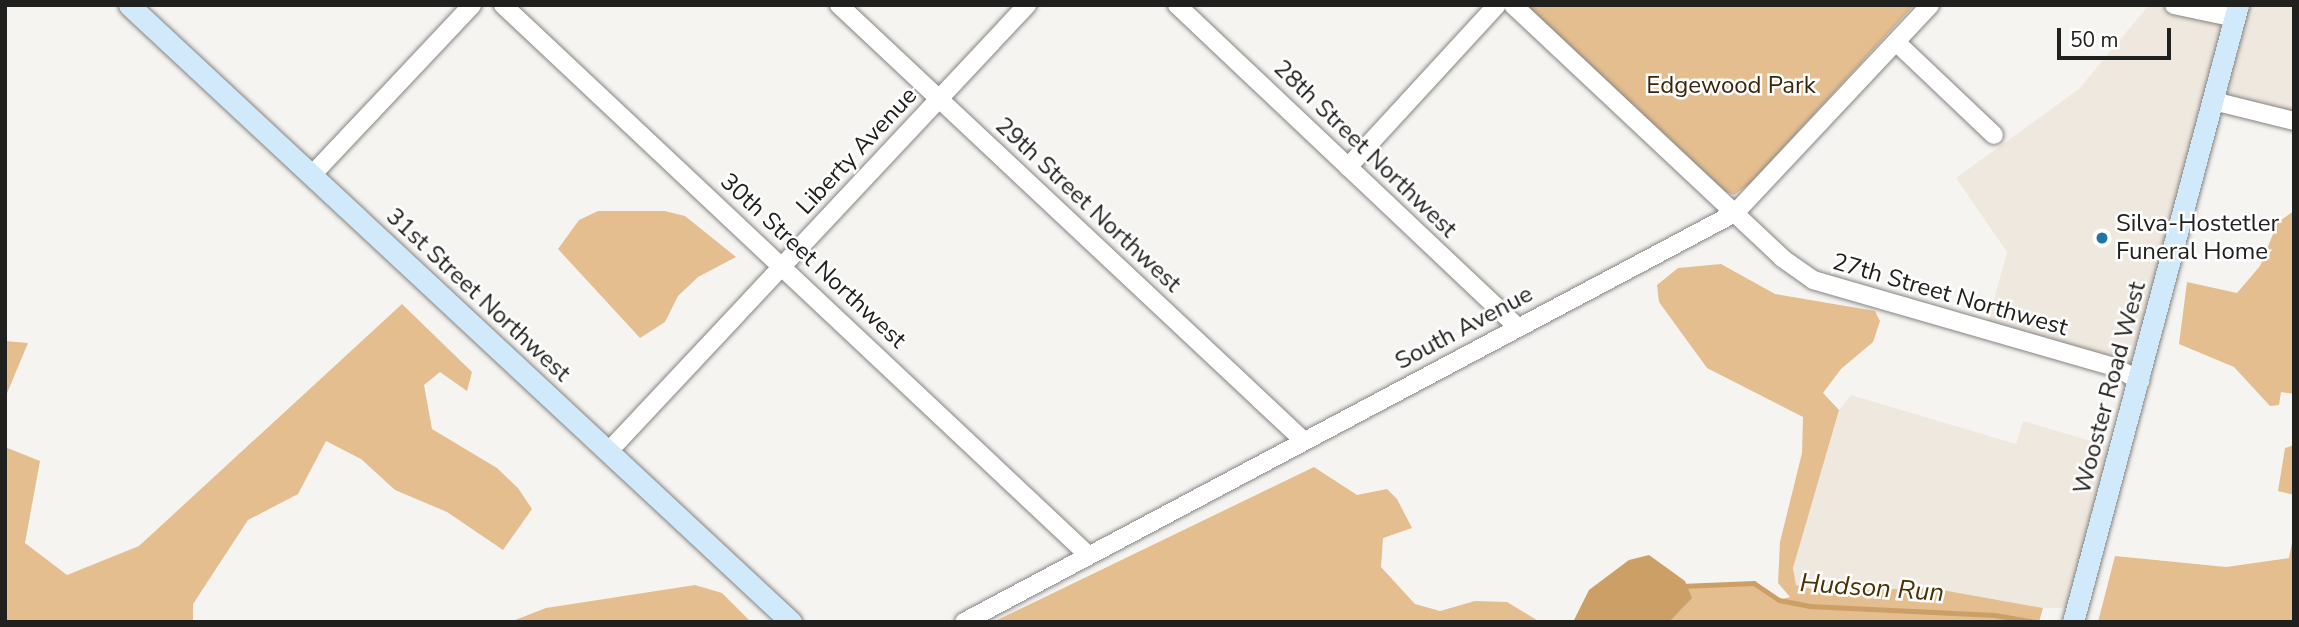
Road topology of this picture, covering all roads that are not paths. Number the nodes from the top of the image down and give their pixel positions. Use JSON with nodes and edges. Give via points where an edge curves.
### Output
{"nodes":[{"id":1,"x":129,"y":5,"type":"edge"},
{"id":2,"x":472,"y":5,"type":"edge"},
{"id":3,"x":503,"y":5,"type":"edge"},
{"id":4,"x":839,"y":5,"type":"edge"},
{"id":5,"x":1027,"y":5,"type":"edge"},
{"id":6,"x":1177,"y":5,"type":"edge"},
{"id":7,"x":1497,"y":5,"type":"edge"},
{"id":8,"x":1513,"y":5,"type":"edge"},
{"id":9,"x":1930,"y":5,"type":"edge"},
{"id":10,"x":2174,"y":5,"type":"edge"},
{"id":11,"x":2236,"y":12,"type":"edge"},
{"id":12,"x":1896,"y":42,"type":"junction"},
{"id":13,"x":939,"y":99,"type":"junction"},
{"id":14,"x":2213,"y":101,"type":"junction"},
{"id":15,"x":2294,"y":121,"type":"edge"},
{"id":16,"x":1994,"y":135,"type":"dead end"},
{"id":17,"x":1348,"y":167,"type":"junction"},
{"id":18,"x":311,"y":176,"type":"junction"},
{"id":19,"x":1735,"y":213,"type":"junction"},
{"id":20,"x":783,"y":267,"type":"junction"},
{"id":21,"x":1518,"y":328,"type":"junction"},
{"id":22,"x":2140,"y":380,"type":"junction"},
{"id":23,"x":1304,"y":441,"type":"junction"},
{"id":24,"x":608,"y":452,"type":"junction"},
{"id":25,"x":1087,"y":555,"type":"junction"},
{"id":26,"x":2075,"y":616,"type":"edge"},
{"id":27,"x":791,"y":622,"type":"edge"},
{"id":28,"x":964,"y":622,"type":"edge"}],
"edges":[{"from":1,"to":18,"type":"main road","name":"31st Street Northwest"},
{"from":2,"to":18,"type":"street"},
{"from":3,"to":20,"type":"street","name":"30th Street Northwest"},
{"from":4,"to":13,"type":"street","name":"29th Street Northwest"},
{"from":5,"to":13,"type":"street","name":"Liberty Avenue"},
{"from":6,"to":17,"type":"street","name":"28th Street Northwest"},
{"from":7,"to":17,"type":"street"},
{"from":8,"to":19,"type":"street","name":"27th Street Northwest"},
{"from":9,"to":12,"type":"street","name":"South Avenue"},
{"from":10,"to":11,"type":"street"},
{"from":11,"to":14,"type":"main road","name":"Wooster Road West"},
{"from":12,"to":16,"type":"street"},
{"from":12,"to":19,"type":"street","name":"South Avenue"},
{"from":13,"to":20,"type":"street","name":"Liberty Avenue"},
{"from":13,"to":23,"type":"street","name":"29th Street Northwest"},
{"from":14,"to":15,"type":"street"},
{"from":14,"to":22,"type":"main road","name":"Wooster Road West"},
{"from":17,"to":21,"type":"street","name":"28th Street Northwest"},
{"from":18,"to":24,"type":"main road","name":"31st Street Northwest"},
{"from":19,"to":21,"type":"street","name":"South Avenue"},
{"from":19,"to":22,"type":"street","name":"27th Street Northwest","via":[[1789,263],[1831,289],[2115,368]]},
{"from":20,"to":24,"type":"street","name":"Liberty Avenue"},
{"from":20,"to":25,"type":"street","name":"30th Street Northwest"},
{"from":21,"to":23,"type":"street","name":"South Avenue"},
{"from":22,"to":26,"type":"main road","name":"Wooster Road West"},
{"from":23,"to":25,"type":"street","name":"South Avenue"},
{"from":24,"to":27,"type":"main road","name":"31st Street Northwest"},
{"from":25,"to":28,"type":"street","name":"South Avenue"}]}
